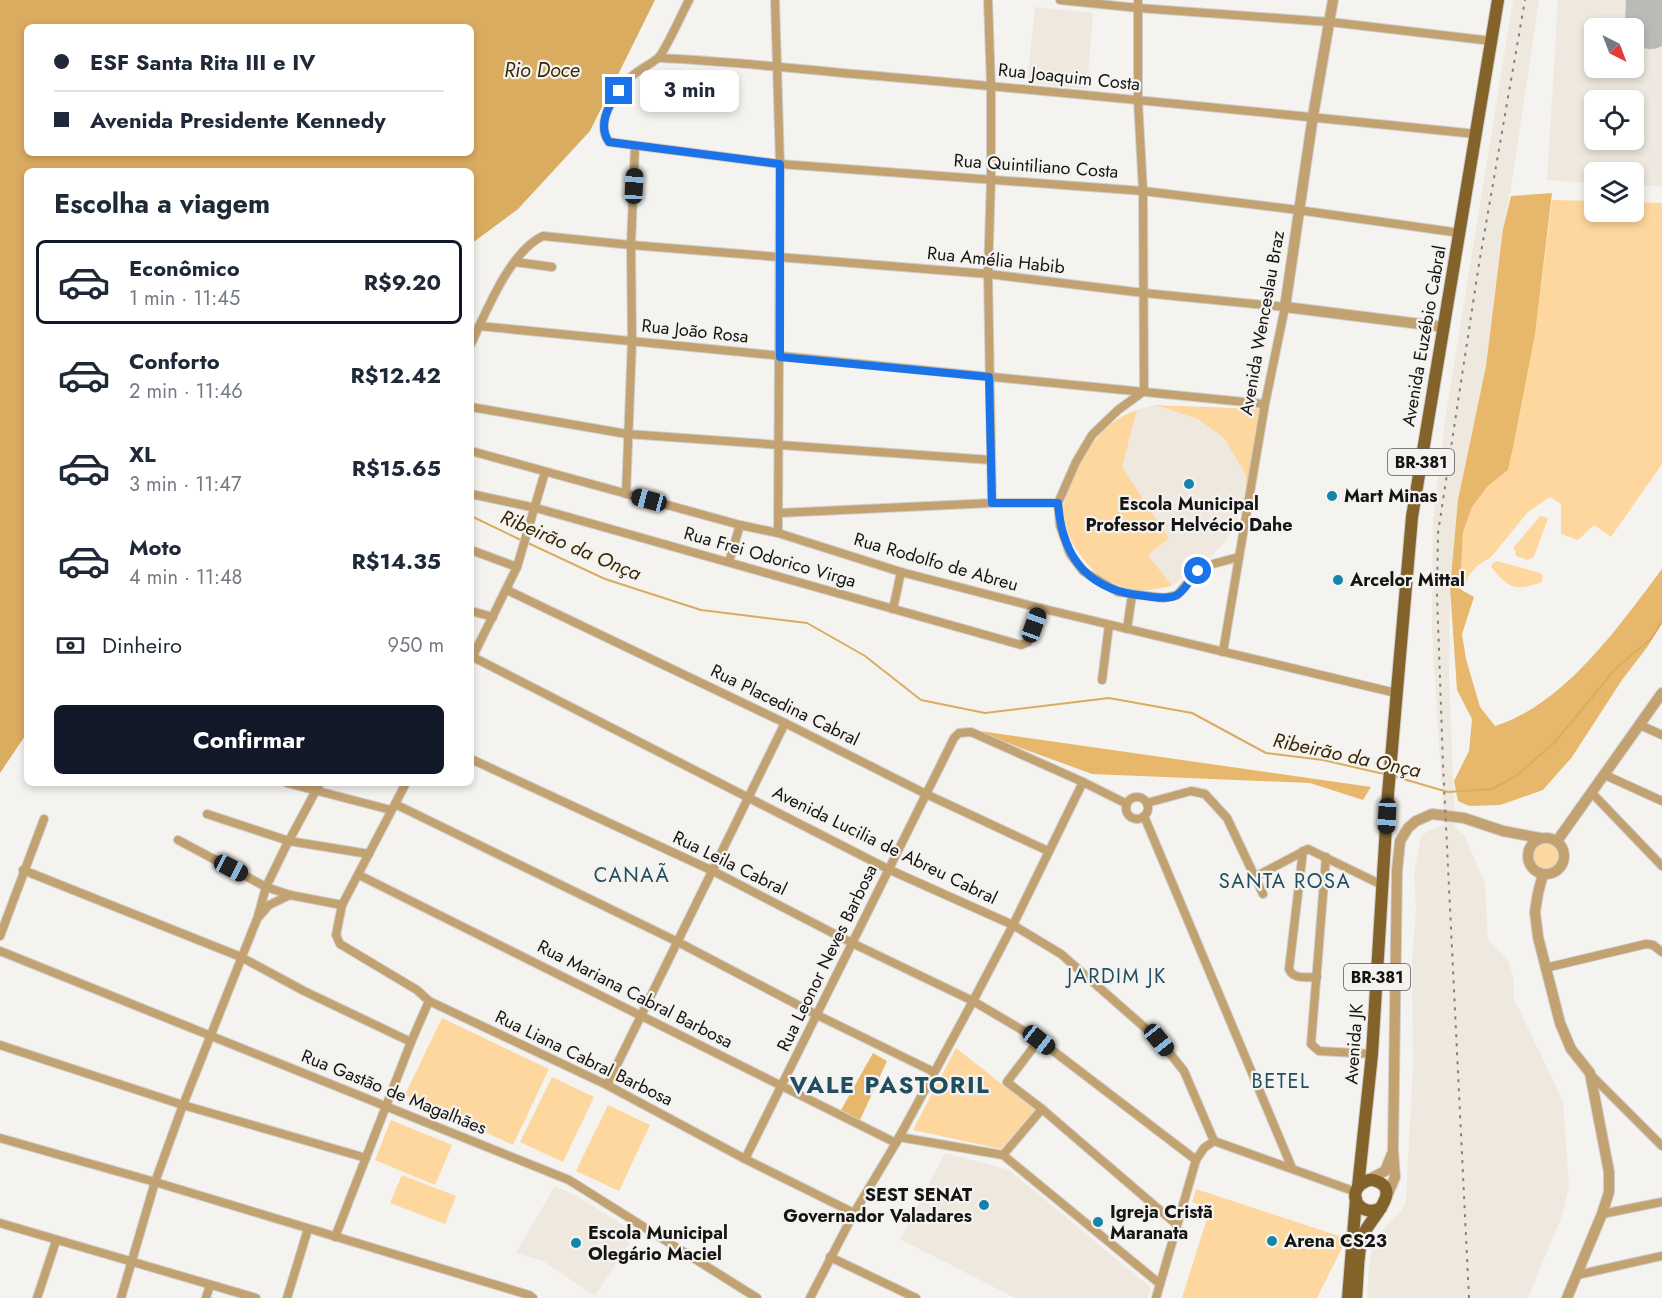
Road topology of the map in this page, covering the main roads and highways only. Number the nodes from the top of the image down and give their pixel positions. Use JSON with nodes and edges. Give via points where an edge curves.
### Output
{"nodes":[{"id":1,"x":1498,"y":0,"type":"edge"},
{"id":2,"x":1391,"y":751,"type":"joint"},
{"id":3,"x":1361,"y":1159,"type":"junction"},
{"id":4,"x":1363,"y":1187,"type":"junction"},
{"id":5,"x":1381,"y":1208,"type":"junction"},
{"id":6,"x":1348,"y":1298,"type":"edge"},
{"id":7,"x":1356,"y":1298,"type":"edge"}],
"edges":[{"from":1,"to":2,"type":"main road","name":"Avenida Euzébio Cabral","number":"BR-381","via":[[1412,517]]},
{"from":2,"to":3,"type":"main road","name":"Avenida JK","number":"BR-381","via":[[1372,1054]]},
{"from":3,"to":4,"type":"main road","name":"Avenida JK","number":"BR-381"},
{"from":3,"to":4,"type":"main road"},
{"from":4,"to":5,"type":"main road","via":[[1359,1206],[1371,1212]]},
{"from":4,"to":5,"type":"main road","via":[[1376,1181],[1386,1192]]},
{"from":4,"to":6,"type":"main road","name":"Avenida JK","number":"BR-381"},
{"from":5,"to":7,"type":"main road","via":[[1362,1237]]}]}
